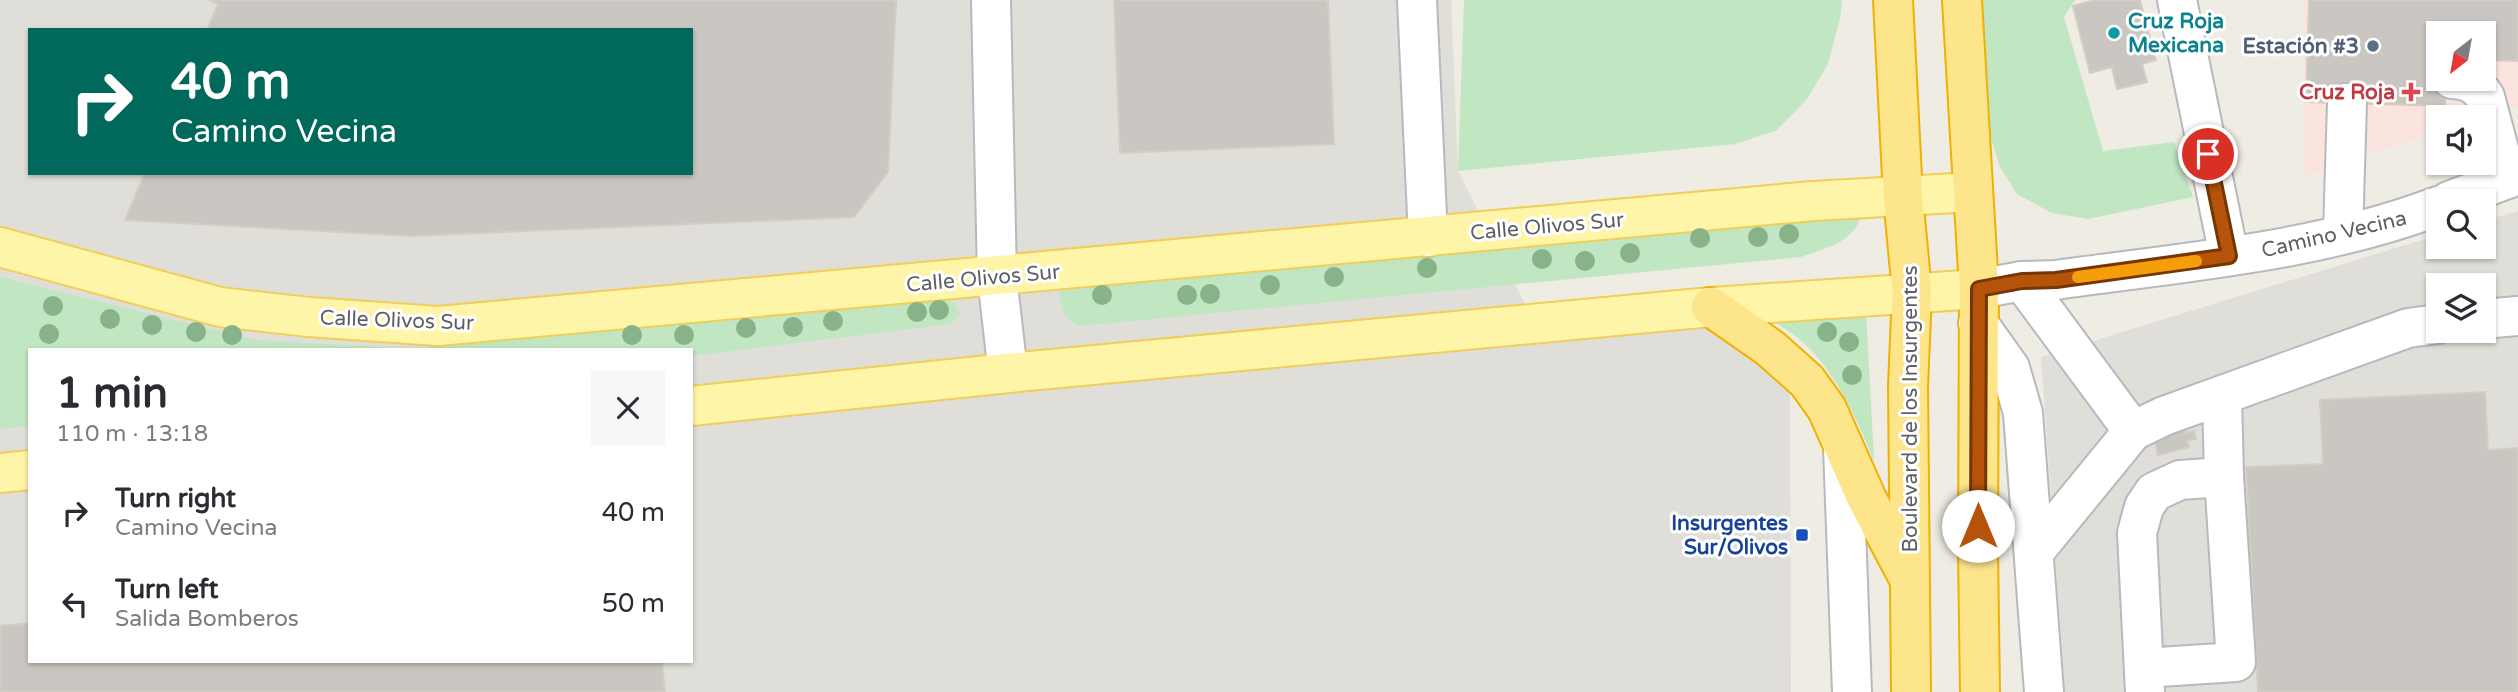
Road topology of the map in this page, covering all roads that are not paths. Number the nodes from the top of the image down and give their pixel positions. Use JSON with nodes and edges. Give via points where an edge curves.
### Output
{"nodes":[{"id":1,"x":991,"y":0,"type":"edge"},
{"id":2,"x":1417,"y":0,"type":"edge"},
{"id":3,"x":1893,"y":0,"type":"edge"},
{"id":4,"x":1962,"y":0,"type":"edge"},
{"id":5,"x":2178,"y":0,"type":"edge"},
{"id":6,"x":2481,"y":91,"type":"edge"},
{"id":7,"x":2347,"y":103,"type":"dead end"},
{"id":8,"x":2512,"y":177,"type":"edge"},
{"id":9,"x":2480,"y":189,"type":"edge"},
{"id":10,"x":1973,"y":192,"type":"junction"},
{"id":11,"x":1903,"y":197,"type":"junction"},
{"id":12,"x":2426,"y":210,"type":"edge"},
{"id":13,"x":2343,"y":233,"type":"junction"},
{"id":14,"x":1428,"y":237,"type":"junction"},
{"id":15,"x":0,"y":247,"type":"edge"},
{"id":16,"x":2229,"y":256,"type":"junction"},
{"id":17,"x":997,"y":277,"type":"junction"},
{"id":18,"x":2022,"y":281,"type":"junction"},
{"id":19,"x":1912,"y":292,"type":"junction"},
{"id":20,"x":1978,"y":306,"type":"junction"},
{"id":21,"x":1711,"y":307,"type":"junction"},
{"id":22,"x":2518,"y":316,"type":"edge"},
{"id":23,"x":2496,"y":318,"type":"edge"},
{"id":24,"x":2426,"y":326,"type":"edge"},
{"id":25,"x":1008,"y":373,"type":"junction"},
{"id":26,"x":2222,"y":396,"type":"junction"},
{"id":27,"x":693,"y":406,"type":"edge"},
{"id":28,"x":2133,"y":431,"type":"junction"},
{"id":29,"x":1843,"y":441,"type":"junction"},
{"id":30,"x":28,"y":470,"type":"edge"},
{"id":31,"x":0,"y":473,"type":"edge"},
{"id":32,"x":2224,"y":477,"type":"junction"},
{"id":33,"x":2034,"y":552,"type":"junction"},
{"id":34,"x":1911,"y":582,"type":"junction"},
{"id":35,"x":2145,"y":680,"type":"edge"},
{"id":36,"x":1853,"y":692,"type":"edge"},
{"id":37,"x":1911,"y":692,"type":"edge"},
{"id":38,"x":1980,"y":692,"type":"edge"},
{"id":39,"x":2044,"y":692,"type":"edge"}],
"edges":[{"from":1,"to":17,"type":"street"},
{"from":2,"to":14,"type":"street"},
{"from":3,"to":11,"type":"highway","name":"Boulevard de los Insurgentes"},
{"from":4,"to":10,"type":"highway"},
{"from":5,"to":16,"type":"street"},
{"from":6,"to":8,"type":"street"},
{"from":7,"to":13,"type":"street"},
{"from":8,"to":9,"type":"street"},
{"from":10,"to":11,"type":"main road","name":"Calle Olivos Sur"},
{"from":10,"to":20,"type":"highway"},
{"from":11,"to":14,"type":"main road","name":"Calle Olivos Sur","via":[[1813,201]]},
{"from":11,"to":19,"type":"highway","name":"Boulevard de los Insurgentes"},
{"from":12,"to":13,"type":"street","name":"Camino Vecina"},
{"from":13,"to":16,"type":"street","name":"Camino Vecina"},
{"from":14,"to":17,"type":"main road","name":"Calle Olivos Sur"},
{"from":15,"to":17,"type":"main road","name":"Calle Olivos Sur","via":[[220,307],[438,326]]},
{"from":16,"to":18,"type":"street","name":"Camino Vecina"},
{"from":17,"to":25,"type":"street"},
{"from":18,"to":20,"type":"street","name":"Camino Vecina"},
{"from":18,"to":28,"type":"street"},
{"from":19,"to":20,"type":"main road"},
{"from":19,"to":21,"type":"main road"},
{"from":19,"to":34,"type":"highway","name":"Boulevard de los Insurgentes","via":[[1908,386]]},
{"from":20,"to":33,"type":"street","via":[[2010,368],[2023,413]]},
{"from":20,"to":38,"type":"highway"},
{"from":21,"to":25,"type":"main road"},
{"from":21,"to":29,"type":"highway","via":[[1770,348],[1807,381],[1828,409]]},
{"from":22,"to":23,"type":"street"},
{"from":24,"to":26,"type":"street","via":[[2408,328]]},
{"from":25,"to":27,"type":"main road"},
{"from":26,"to":28,"type":"street"},
{"from":26,"to":32,"type":"street"},
{"from":28,"to":33,"type":"street"},
{"from":29,"to":34,"type":"highway","via":[[1866,497]]},
{"from":29,"to":36,"type":"street"},
{"from":30,"to":31,"type":"main road"},
{"from":32,"to":35,"type":"street","via":[[2180,480],[2154,492],[2144,507],[2137,533]]},
{"from":32,"to":35,"type":"street","via":[[2236,662]]},
{"from":33,"to":39,"type":"street"},
{"from":34,"to":37,"type":"highway","name":"Boulevard de los Insurgentes"}]}
